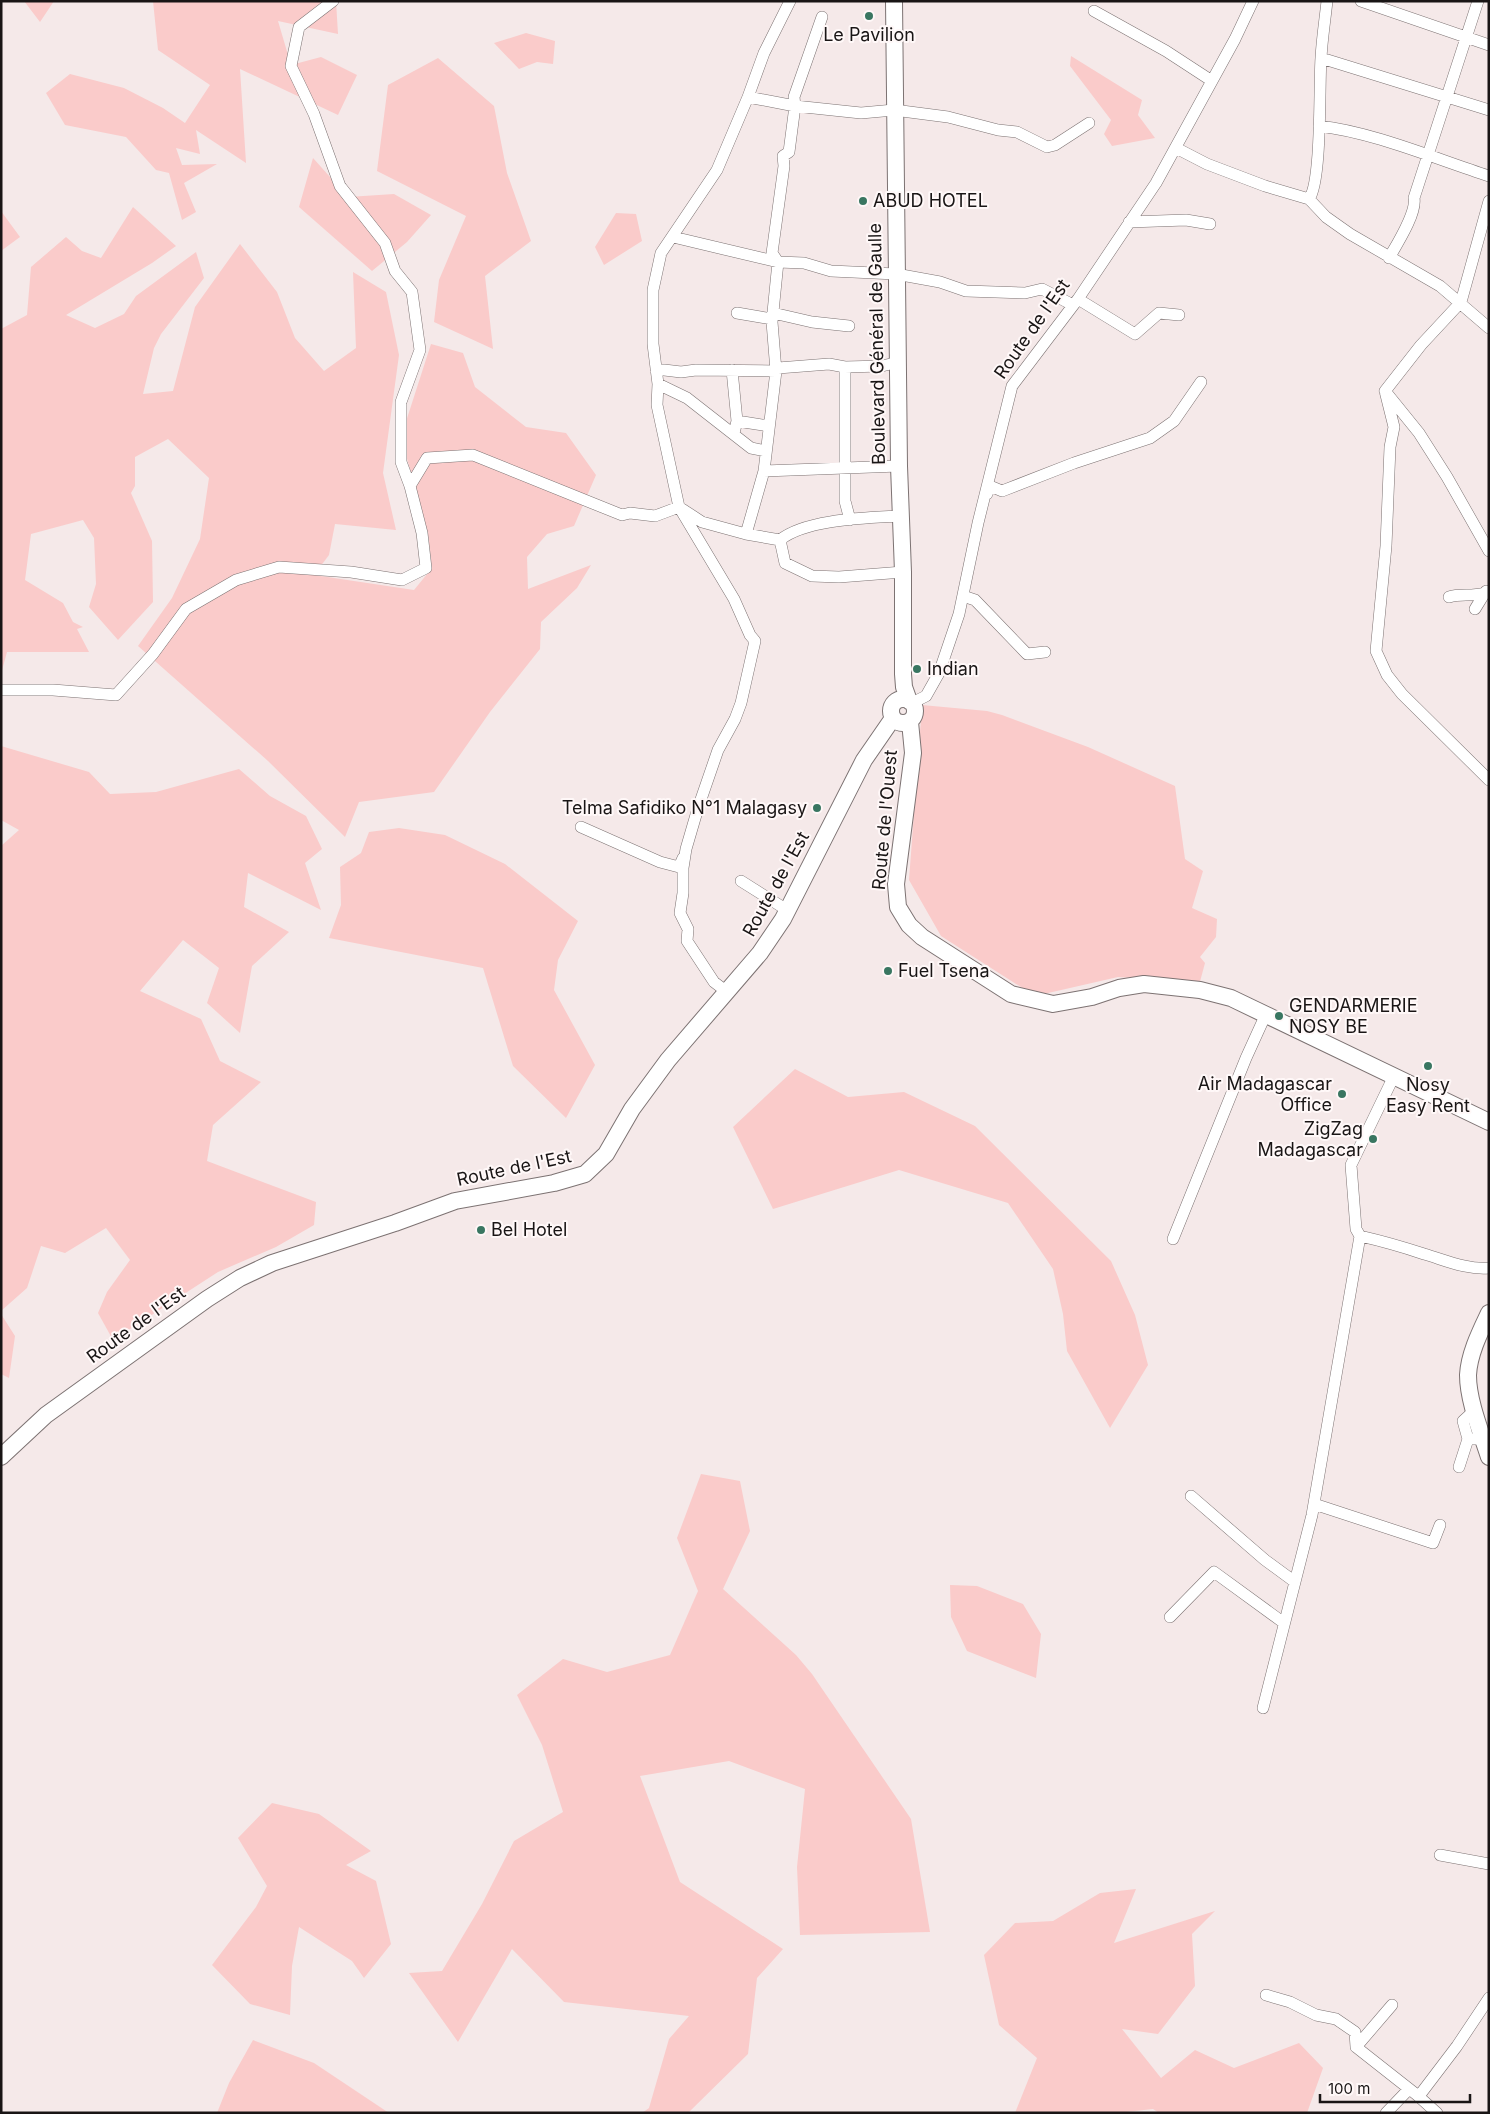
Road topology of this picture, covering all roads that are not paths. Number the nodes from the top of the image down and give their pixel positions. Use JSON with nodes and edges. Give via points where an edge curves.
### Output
{"nodes":[{"id":1,"x":333,"y":1,"type":"edge"},
{"id":2,"x":790,"y":1,"type":"edge"},
{"id":3,"x":894,"y":1,"type":"edge"},
{"id":4,"x":1253,"y":1,"type":"edge"},
{"id":5,"x":1327,"y":1,"type":"edge"},
{"id":6,"x":1361,"y":1,"type":"edge"},
{"id":7,"x":1478,"y":1,"type":"edge"},
{"id":8,"x":1373,"y":3,"type":"edge"},
{"id":9,"x":1094,"y":11,"type":"dead end"},
{"id":10,"x":822,"y":17,"type":"dead end"},
{"id":11,"x":1468,"y":37,"type":"junction"},
{"id":12,"x":1489,"y":45,"type":"edge"},
{"id":13,"x":1321,"y":58,"type":"junction"},
{"id":14,"x":1212,"y":81,"type":"junction"},
{"id":15,"x":748,"y":97,"type":"junction"},
{"id":16,"x":1447,"y":97,"type":"junction"},
{"id":17,"x":796,"y":106,"type":"junction"},
{"id":18,"x":894,"y":110,"type":"junction"},
{"id":19,"x":1489,"y":110,"type":"edge"},
{"id":20,"x":1089,"y":124,"type":"dead end"},
{"id":21,"x":1318,"y":126,"type":"junction"},
{"id":22,"x":1176,"y":148,"type":"junction"},
{"id":23,"x":1429,"y":156,"type":"junction"},
{"id":24,"x":1489,"y":176,"type":"edge"},
{"id":25,"x":1309,"y":199,"type":"junction"},
{"id":26,"x":1489,"y":201,"type":"edge"},
{"id":27,"x":1129,"y":222,"type":"junction"},
{"id":28,"x":1210,"y":224,"type":"dead end"},
{"id":29,"x":673,"y":237,"type":"junction"},
{"id":30,"x":1390,"y":258,"type":"junction"},
{"id":31,"x":778,"y":262,"type":"junction"},
{"id":32,"x":896,"y":274,"type":"junction"},
{"id":33,"x":1075,"y":302,"type":"junction"},
{"id":34,"x":1461,"y":302,"type":"junction"},
{"id":35,"x":737,"y":313,"type":"dead end"},
{"id":36,"x":1179,"y":314,"type":"dead end"},
{"id":37,"x":773,"y":316,"type":"junction"},
{"id":38,"x":849,"y":326,"type":"dead end"},
{"id":39,"x":1489,"y":328,"type":"edge"},
{"id":40,"x":898,"y":362,"type":"junction"},
{"id":41,"x":845,"y":367,"type":"junction"},
{"id":42,"x":656,"y":369,"type":"junction"},
{"id":43,"x":732,"y":370,"type":"junction"},
{"id":44,"x":776,"y":371,"type":"junction"},
{"id":45,"x":1201,"y":382,"type":"dead end"},
{"id":46,"x":658,"y":384,"type":"junction"},
{"id":47,"x":1385,"y":391,"type":"junction"},
{"id":48,"x":737,"y":421,"type":"junction"},
{"id":49,"x":769,"y":426,"type":"junction"},
{"id":50,"x":734,"y":433,"type":"junction"},
{"id":51,"x":766,"y":451,"type":"junction"},
{"id":52,"x":899,"y":466,"type":"junction"},
{"id":53,"x":845,"y":469,"type":"junction"},
{"id":54,"x":764,"y":471,"type":"junction"},
{"id":55,"x":410,"y":486,"type":"junction"},
{"id":56,"x":984,"y":502,"type":"junction"},
{"id":57,"x":679,"y":508,"type":"junction"},
{"id":58,"x":900,"y":516,"type":"junction"},
{"id":59,"x":850,"y":520,"type":"junction"},
{"id":60,"x":746,"y":534,"type":"junction"},
{"id":61,"x":780,"y":540,"type":"junction"},
{"id":62,"x":1489,"y":551,"type":"edge"},
{"id":63,"x":904,"y":572,"type":"junction"},
{"id":64,"x":1487,"y":590,"type":"edge"},
{"id":65,"x":963,"y":596,"type":"junction"},
{"id":66,"x":1450,"y":597,"type":"dead end"},
{"id":67,"x":1475,"y":609,"type":"dead end"},
{"id":68,"x":1045,"y":652,"type":"dead end"},
{"id":69,"x":1,"y":690,"type":"edge"},
{"id":70,"x":903,"y":708,"type":"junction"},
{"id":71,"x":1489,"y":780,"type":"edge"},
{"id":72,"x":581,"y":827,"type":"dead end"},
{"id":73,"x":686,"y":849,"type":"junction"},
{"id":74,"x":741,"y":880,"type":"dead end"},
{"id":75,"x":787,"y":910,"type":"junction"},
{"id":76,"x":727,"y":992,"type":"junction"},
{"id":77,"x":1266,"y":1014,"type":"junction"},
{"id":78,"x":1394,"y":1076,"type":"junction"},
{"id":79,"x":1489,"y":1122,"type":"edge"},
{"id":80,"x":1360,"y":1236,"type":"junction"},
{"id":81,"x":1173,"y":1239,"type":"dead end"},
{"id":82,"x":1489,"y":1268,"type":"edge"},
{"id":83,"x":1489,"y":1313,"type":"edge"},
{"id":84,"x":1476,"y":1439,"type":"junction"},
{"id":85,"x":1,"y":1457,"type":"edge"},
{"id":86,"x":1489,"y":1457,"type":"edge"},
{"id":87,"x":1459,"y":1468,"type":"dead end"},
{"id":88,"x":1192,"y":1496,"type":"dead end"},
{"id":89,"x":1314,"y":1504,"type":"junction"},
{"id":90,"x":1440,"y":1525,"type":"dead end"},
{"id":91,"x":1295,"y":1582,"type":"junction"},
{"id":92,"x":1170,"y":1617,"type":"dead end"},
{"id":93,"x":1284,"y":1623,"type":"junction"},
{"id":94,"x":1263,"y":1708,"type":"dead end"},
{"id":95,"x":1440,"y":1855,"type":"dead end"},
{"id":96,"x":1489,"y":1864,"type":"edge"},
{"id":97,"x":1266,"y":1995,"type":"dead end"},
{"id":98,"x":1489,"y":1998,"type":"edge"},
{"id":99,"x":1392,"y":2005,"type":"dead end"},
{"id":100,"x":1356,"y":2048,"type":"junction"},
{"id":101,"x":1409,"y":2088,"type":"junction"},
{"id":102,"x":1419,"y":2096,"type":"junction"},
{"id":103,"x":1386,"y":2113,"type":"edge"},
{"id":104,"x":1437,"y":2113,"type":"edge"}],
"edges":[{"from":1,"to":55,"type":"street","via":[[299,27],[291,66],[314,114],[340,186],[384,243],[395,271],[412,292],[420,350],[401,402],[401,462]]},
{"from":2,"to":15,"type":"street","via":[[764,53]]},
{"from":3,"to":18,"type":"main road","name":"Boulevard Général de Gaulle"},
{"from":4,"to":14,"type":"street","name":"Route de l'Est"},
{"from":5,"to":13,"type":"street"},
{"from":6,"to":8,"type":"street"},
{"from":7,"to":11,"type":"street"},
{"from":8,"to":11,"type":"street"},
{"from":9,"to":14,"type":"street"},
{"from":10,"to":17,"type":"street","via":[[794,97]]},
{"from":11,"to":12,"type":"street"},
{"from":11,"to":16,"type":"street"},
{"from":13,"to":16,"type":"street"},
{"from":13,"to":21,"type":"street"},
{"from":14,"to":22,"type":"street","name":"Route de l'Est"},
{"from":15,"to":17,"type":"street"},
{"from":15,"to":29,"type":"street","via":[[717,170]]},
{"from":16,"to":19,"type":"street"},
{"from":16,"to":23,"type":"street"},
{"from":17,"to":18,"type":"street","via":[[862,113]]},
{"from":17,"to":31,"type":"street","via":[[789,152],[784,156],[772,253]]},
{"from":18,"to":20,"type":"street","via":[[948,116],[1017,132],[1047,148]]},
{"from":18,"to":32,"type":"main road","name":"Boulevard Général de Gaulle"},
{"from":21,"to":23,"type":"street","via":[[1366,136]]},
{"from":21,"to":25,"type":"street","via":[[1316,175]]},
{"from":22,"to":25,"type":"street","via":[[1265,186]]},
{"from":22,"to":27,"type":"street","name":"Route de l'Est"},
{"from":23,"to":24,"type":"street"},
{"from":23,"to":30,"type":"street","via":[[1410,219]]},
{"from":25,"to":30,"type":"street","via":[[1326,217]]},
{"from":26,"to":34,"type":"street"},
{"from":27,"to":28,"type":"street","via":[[1186,220]]},
{"from":27,"to":33,"type":"street","name":"Route de l'Est"},
{"from":29,"to":31,"type":"street"},
{"from":29,"to":42,"type":"street","via":[[661,253],[653,290]]},
{"from":30,"to":34,"type":"street","via":[[1440,286]]},
{"from":31,"to":32,"type":"street","via":[[804,263],[831,271]]},
{"from":31,"to":37,"type":"street"},
{"from":32,"to":33,"type":"street","via":[[940,282],[966,291],[1025,293],[1042,289]]},
{"from":32,"to":40,"type":"main road","name":"Boulevard Général de Gaulle"},
{"from":33,"to":36,"type":"street","via":[[1135,334],[1160,313]]},
{"from":33,"to":56,"type":"street","name":"Route de l'Est","via":[[1012,386]]},
{"from":34,"to":39,"type":"street"},
{"from":34,"to":47,"type":"street","via":[[1421,344]]},
{"from":35,"to":37,"type":"street"},
{"from":37,"to":38,"type":"street"},
{"from":37,"to":44,"type":"street"},
{"from":40,"to":41,"type":"street"},
{"from":40,"to":52,"type":"main road","name":"Boulevard Général de Gaulle"},
{"from":41,"to":44,"type":"street","via":[[829,364],[778,368]]},
{"from":41,"to":53,"type":"street"},
{"from":42,"to":43,"type":"street","via":[[681,372]]},
{"from":42,"to":46,"type":"street"},
{"from":43,"to":44,"type":"street"},
{"from":43,"to":48,"type":"street"},
{"from":44,"to":49,"type":"street"},
{"from":45,"to":56,"type":"street","via":[[1174,421],[1150,438],[1002,490],[990,486]]},
{"from":46,"to":50,"type":"street","via":[[687,398]]},
{"from":46,"to":57,"type":"street","via":[[660,424]]},
{"from":47,"to":62,"type":"street","via":[[1419,433]]},
{"from":47,"to":71,"type":"street","via":[[1394,427],[1376,651],[1402,694]]},
{"from":48,"to":49,"type":"street"},
{"from":48,"to":50,"type":"street"},
{"from":49,"to":51,"type":"street"},
{"from":50,"to":51,"type":"street","via":[[751,448]]},
{"from":51,"to":54,"type":"street"},
{"from":52,"to":53,"type":"street"},
{"from":52,"to":58,"type":"main road","name":"Boulevard Général de Gaulle"},
{"from":53,"to":54,"type":"street"},
{"from":53,"to":59,"type":"street","via":[[845,500]]},
{"from":54,"to":60,"type":"street"},
{"from":55,"to":57,"type":"street","via":[[427,458],[472,455],[622,514],[655,516]]},
{"from":55,"to":69,"type":"street","via":[[422,533],[426,568],[402,580],[351,572],[279,567],[236,580],[186,608],[153,654],[116,695]]},
{"from":56,"to":65,"type":"street","name":"Route de l'Est"},
{"from":57,"to":60,"type":"street","via":[[702,522]]},
{"from":57,"to":73,"type":"street","via":[[734,599],[755,641],[741,703],[718,750]]},
{"from":58,"to":59,"type":"street"},
{"from":58,"to":63,"type":"main road","name":"Boulevard Général de Gaulle"},
{"from":59,"to":61,"type":"street","via":[[788,534]]},
{"from":60,"to":61,"type":"street"},
{"from":61,"to":63,"type":"street","via":[[786,563],[812,576]]},
{"from":63,"to":70,"type":"main road","name":"Boulevard Général de Gaulle"},
{"from":64,"to":66,"type":"street","via":[[1474,596]]},
{"from":64,"to":67,"type":"street"},
{"from":65,"to":68,"type":"street","via":[[975,600],[1027,654]]},
{"from":65,"to":70,"type":"street","name":"Route de l'Est","via":[[939,673],[926,696]]},
{"from":70,"to":75,"type":"main road","name":"Route de l'Est","via":[[864,760]]},
{"from":70,"to":77,"type":"main road","name":"Route de l'Ouest","via":[[913,753],[896,884],[898,907],[909,926],[922,937],[1011,994],[1031,1000],[1053,1004],[1144,984],[1200,990],[1231,998]]},
{"from":72,"to":73,"type":"street","via":[[660,862],[679,867]]},
{"from":73,"to":76,"type":"street","via":[[680,913],[688,929],[687,941],[714,982]]},
{"from":74,"to":75,"type":"street"},
{"from":75,"to":76,"type":"main road","name":"Route de l'Est","via":[[760,953]]},
{"from":76,"to":85,"type":"main road","name":"Route de l'Est","via":[[664,1066],[632,1109],[606,1154],[585,1174],[554,1183],[455,1201],[272,1263],[240,1278],[46,1415]]},
{"from":77,"to":78,"type":"main road","name":"Route de l'Ouest"},
{"from":77,"to":81,"type":"street"},
{"from":78,"to":79,"type":"main road","name":"Route de l'Ouest"},
{"from":78,"to":80,"type":"street","via":[[1351,1165],[1356,1229]]},
{"from":80,"to":82,"type":"street","via":[[1455,1264]]},
{"from":80,"to":89,"type":"street"},
{"from":83,"to":84,"type":"main road","via":[[1468,1374],[1475,1410]]},
{"from":84,"to":86,"type":"main road"},
{"from":84,"to":87,"type":"street"},
{"from":88,"to":91,"type":"street"},
{"from":89,"to":90,"type":"street","via":[[1433,1543]]},
{"from":89,"to":91,"type":"street"},
{"from":91,"to":93,"type":"street"},
{"from":92,"to":93,"type":"street","via":[[1214,1572]]},
{"from":93,"to":94,"type":"street"},
{"from":95,"to":96,"type":"street"},
{"from":97,"to":100,"type":"street","via":[[1316,2015],[1336,2019],[1355,2032]]},
{"from":98,"to":102,"type":"street"},
{"from":99,"to":100,"type":"street"},
{"from":100,"to":101,"type":"street"},
{"from":101,"to":102,"type":"street"},
{"from":101,"to":103,"type":"street"},
{"from":102,"to":104,"type":"street"}]}
